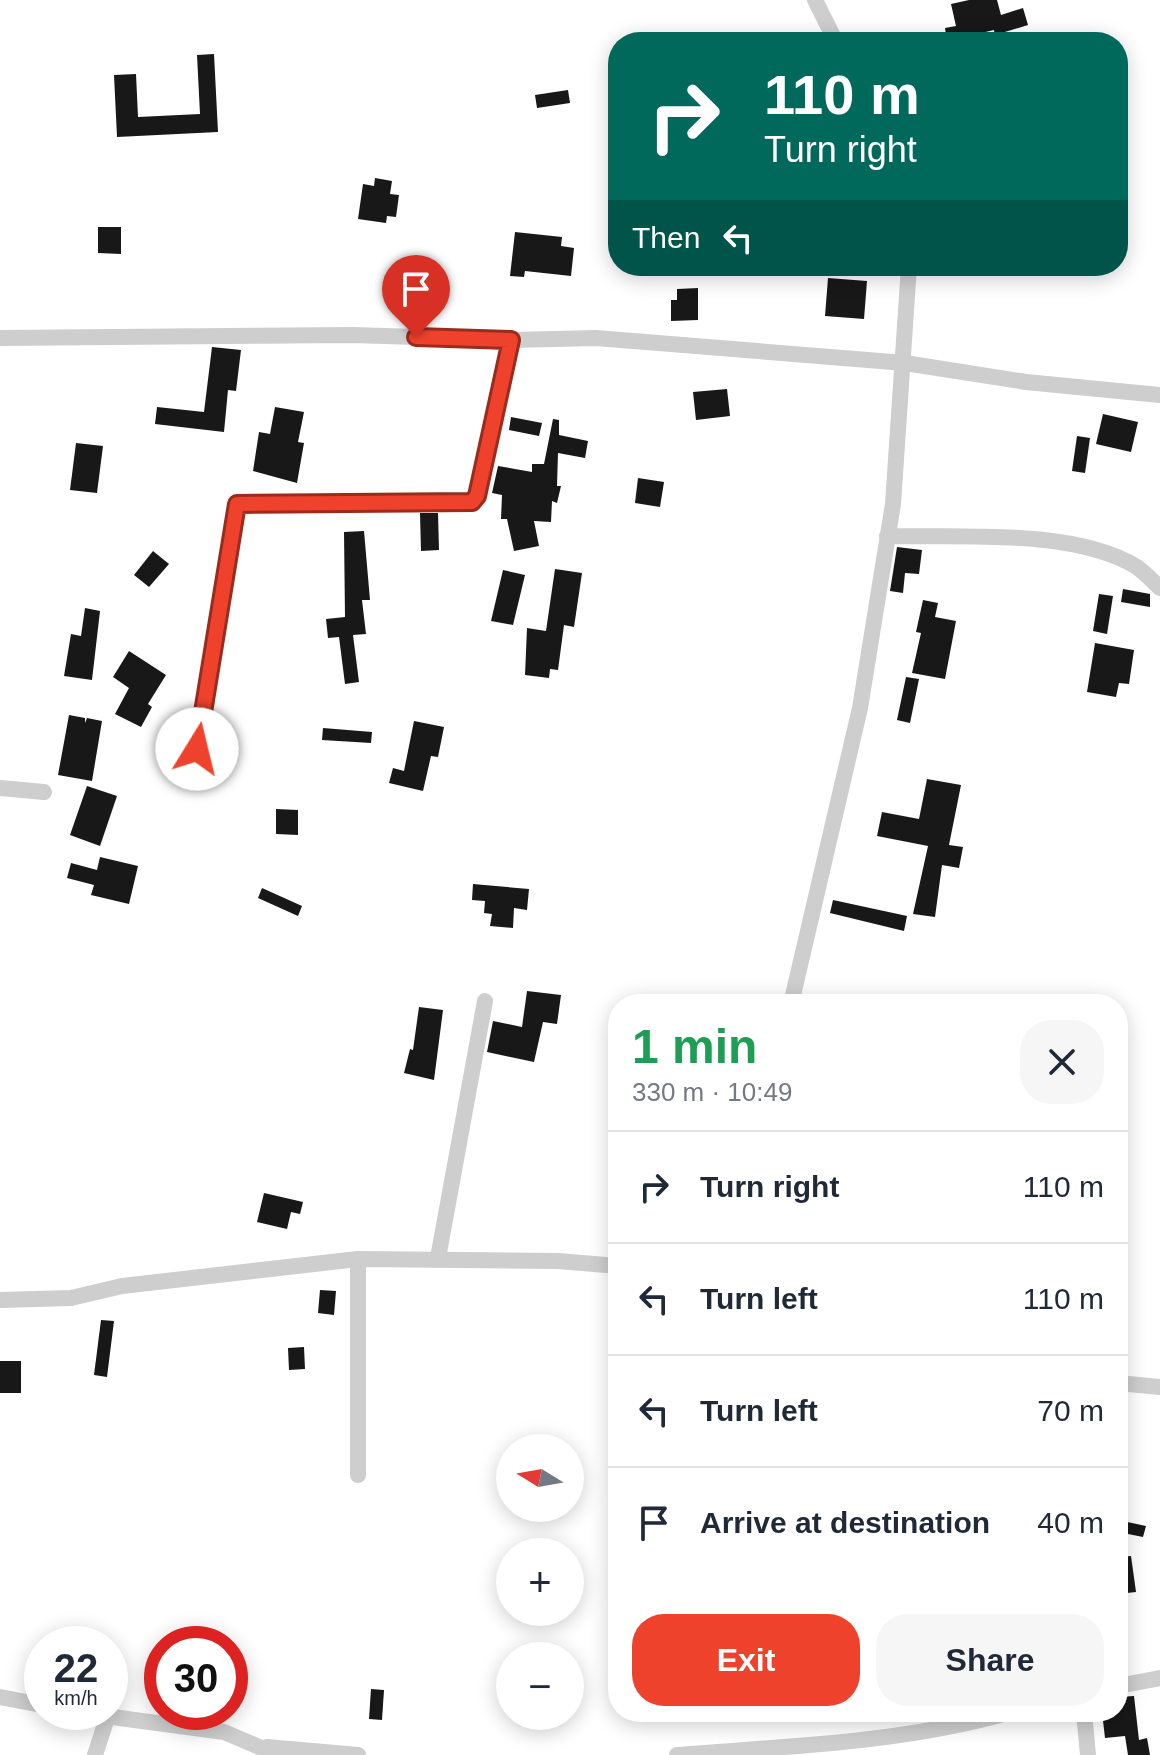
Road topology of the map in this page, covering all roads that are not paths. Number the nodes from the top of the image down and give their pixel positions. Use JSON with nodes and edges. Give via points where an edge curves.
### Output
{"nodes":[{"id":1,"x":815,"y":0,"type":"edge"},
{"id":2,"x":831,"y":32,"type":"edge"},
{"id":3,"x":909,"y":276,"type":"edge"},
{"id":4,"x":0,"y":338,"type":"edge"},
{"id":5,"x":511,"y":340,"type":"junction"},
{"id":6,"x":905,"y":363,"type":"junction"},
{"id":7,"x":1160,"y":395,"type":"edge"},
{"id":8,"x":887,"y":536,"type":"junction"},
{"id":9,"x":1160,"y":588,"type":"edge"},
{"id":10,"x":197,"y":749,"type":"dead end"},
{"id":11,"x":0,"y":788,"type":"edge"},
{"id":12,"x":44,"y":792,"type":"dead end"},
{"id":13,"x":793,"y":994,"type":"edge"},
{"id":14,"x":485,"y":1001,"type":"dead end"},
{"id":15,"x":438,"y":1258,"type":"junction"},
{"id":16,"x":358,"y":1259,"type":"junction"},
{"id":17,"x":608,"y":1266,"type":"edge"},
{"id":18,"x":0,"y":1300,"type":"edge"},
{"id":19,"x":1128,"y":1384,"type":"edge"},
{"id":20,"x":1160,"y":1387,"type":"edge"},
{"id":21,"x":358,"y":1475,"type":"dead end"},
{"id":22,"x":1160,"y":1678,"type":"edge"},
{"id":23,"x":1128,"y":1684,"type":"edge"},
{"id":24,"x":0,"y":1697,"type":"edge"},
{"id":25,"x":24,"y":1702,"type":"edge"},
{"id":26,"x":128,"y":1721,"type":"edge"},
{"id":27,"x":965,"y":1722,"type":"edge"},
{"id":28,"x":1085,"y":1722,"type":"edge"},
{"id":29,"x":103,"y":1730,"type":"edge"},
{"id":30,"x":262,"y":1746,"type":"junction"},
{"id":31,"x":856,"y":1748,"type":"edge"},
{"id":32,"x":766,"y":1752,"type":"edge"},
{"id":33,"x":95,"y":1755,"type":"edge"},
{"id":34,"x":278,"y":1755,"type":"edge"},
{"id":35,"x":358,"y":1755,"type":"edge"},
{"id":36,"x":677,"y":1755,"type":"edge"},
{"id":37,"x":1088,"y":1755,"type":"edge"}],
"edges":[{"from":1,"to":2,"type":"street"},
{"from":3,"to":6,"type":"street"},
{"from":4,"to":5,"type":"street","via":[[353,335]]},
{"from":5,"to":6,"type":"street","via":[[596,338]]},
{"from":5,"to":10,"type":"street","via":[[472,502],[237,504]]},
{"from":6,"to":7,"type":"street"},
{"from":6,"to":8,"type":"street"},
{"from":8,"to":9,"type":"street","via":[[1072,545],[1137,567]]},
{"from":8,"to":13,"type":"street","via":[[860,708]]},
{"from":11,"to":12,"type":"street"},
{"from":14,"to":15,"type":"street"},
{"from":15,"to":16,"type":"street"},
{"from":15,"to":17,"type":"street"},
{"from":16,"to":18,"type":"street","via":[[122,1286],[71,1298]]},
{"from":16,"to":21,"type":"street"},
{"from":19,"to":20,"type":"street"},
{"from":22,"to":23,"type":"street"},
{"from":24,"to":25,"type":"street"},
{"from":26,"to":30,"type":"street","via":[[224,1732]]},
{"from":27,"to":31,"type":"street"},
{"from":28,"to":37,"type":"street"},
{"from":29,"to":33,"type":"street"},
{"from":30,"to":34,"type":"street"},
{"from":30,"to":35,"type":"street"},
{"from":31,"to":32,"type":"street"},
{"from":32,"to":36,"type":"street"}]}
